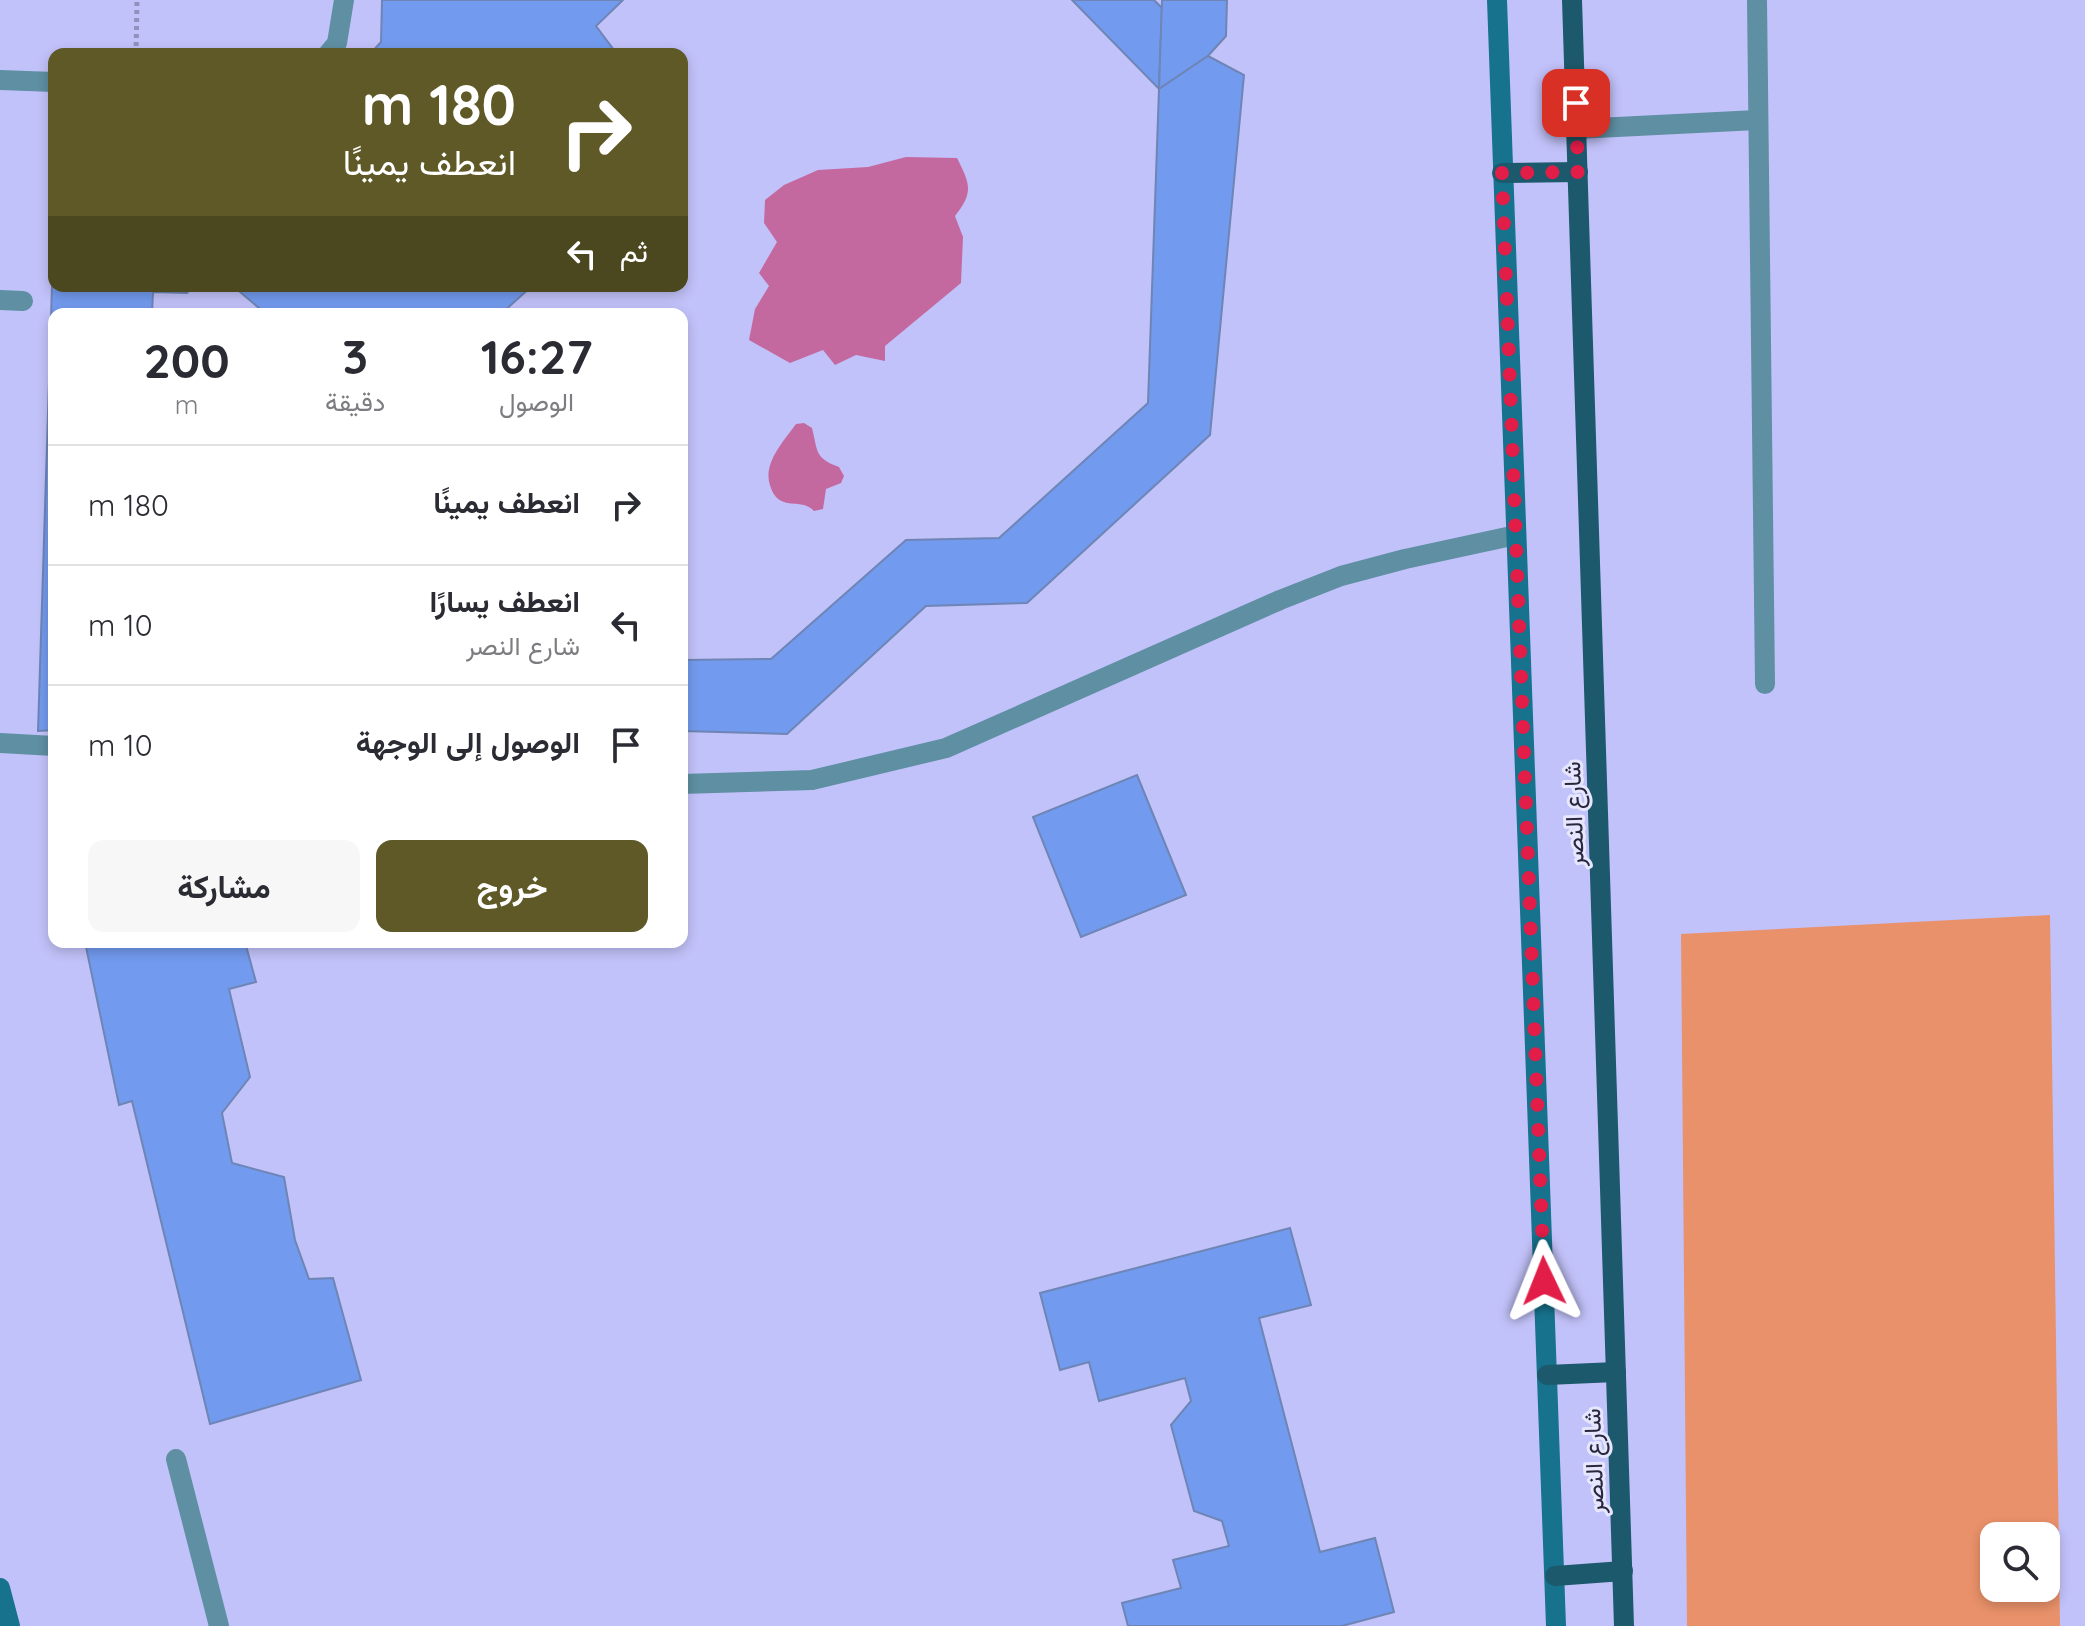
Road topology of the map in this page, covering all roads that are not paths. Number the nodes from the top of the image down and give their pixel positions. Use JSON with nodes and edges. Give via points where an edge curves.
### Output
{"nodes":[{"id":1,"x":344,"y":0,"type":"edge"},
{"id":2,"x":1497,"y":0,"type":"edge"},
{"id":3,"x":1572,"y":0,"type":"edge"},
{"id":4,"x":1757,"y":0,"type":"edge"},
{"id":5,"x":333,"y":48,"type":"edge"},
{"id":6,"x":0,"y":80,"type":"edge"},
{"id":7,"x":48,"y":82,"type":"edge"},
{"id":8,"x":1757,"y":120,"type":"junction"},
{"id":9,"x":1577,"y":129,"type":"junction"},
{"id":10,"x":1578,"y":172,"type":"junction"},
{"id":11,"x":1502,"y":173,"type":"junction"},
{"id":12,"x":0,"y":300,"type":"edge"},
{"id":13,"x":23,"y":301,"type":"dead end"},
{"id":14,"x":1516,"y":535,"type":"junction"},
{"id":15,"x":1765,"y":684,"type":"dead end"},
{"id":16,"x":0,"y":743,"type":"edge"},
{"id":17,"x":48,"y":746,"type":"edge"},
{"id":18,"x":688,"y":784,"type":"edge"},
{"id":19,"x":1616,"y":1372,"type":"junction"},
{"id":20,"x":1547,"y":1375,"type":"junction"},
{"id":21,"x":176,"y":1459,"type":"dead end"},
{"id":22,"x":1623,"y":1571,"type":"junction"},
{"id":23,"x":1555,"y":1576,"type":"junction"},
{"id":24,"x":0,"y":1588,"type":"edge"},
{"id":25,"x":10,"y":1626,"type":"edge"},
{"id":26,"x":219,"y":1626,"type":"edge"},
{"id":27,"x":1556,"y":1626,"type":"edge"},
{"id":28,"x":1624,"y":1626,"type":"edge"}],
"edges":[{"from":1,"to":5,"type":"street"},
{"from":2,"to":11,"type":"street"},
{"from":3,"to":9,"type":"main road","name":"شارع النصر"},
{"from":4,"to":8,"type":"street"},
{"from":6,"to":7,"type":"street"},
{"from":8,"to":9,"type":"street"},
{"from":8,"to":15,"type":"street"},
{"from":9,"to":10,"type":"main road","name":"شارع النصر"},
{"from":10,"to":11,"type":"main road"},
{"from":10,"to":19,"type":"main road","name":"شارع النصر"},
{"from":11,"to":14,"type":"street"},
{"from":12,"to":13,"type":"street"},
{"from":14,"to":18,"type":"street","via":[[1341,576],[946,748],[812,780]]},
{"from":14,"to":20,"type":"street"},
{"from":16,"to":17,"type":"street"},
{"from":19,"to":20,"type":"main road"},
{"from":19,"to":22,"type":"main road","name":"شارع النصر"},
{"from":20,"to":23,"type":"street"},
{"from":21,"to":26,"type":"street"},
{"from":22,"to":23,"type":"main road"},
{"from":22,"to":28,"type":"main road","name":"شارع النصر"},
{"from":23,"to":27,"type":"street"},
{"from":24,"to":25,"type":"street"}]}
